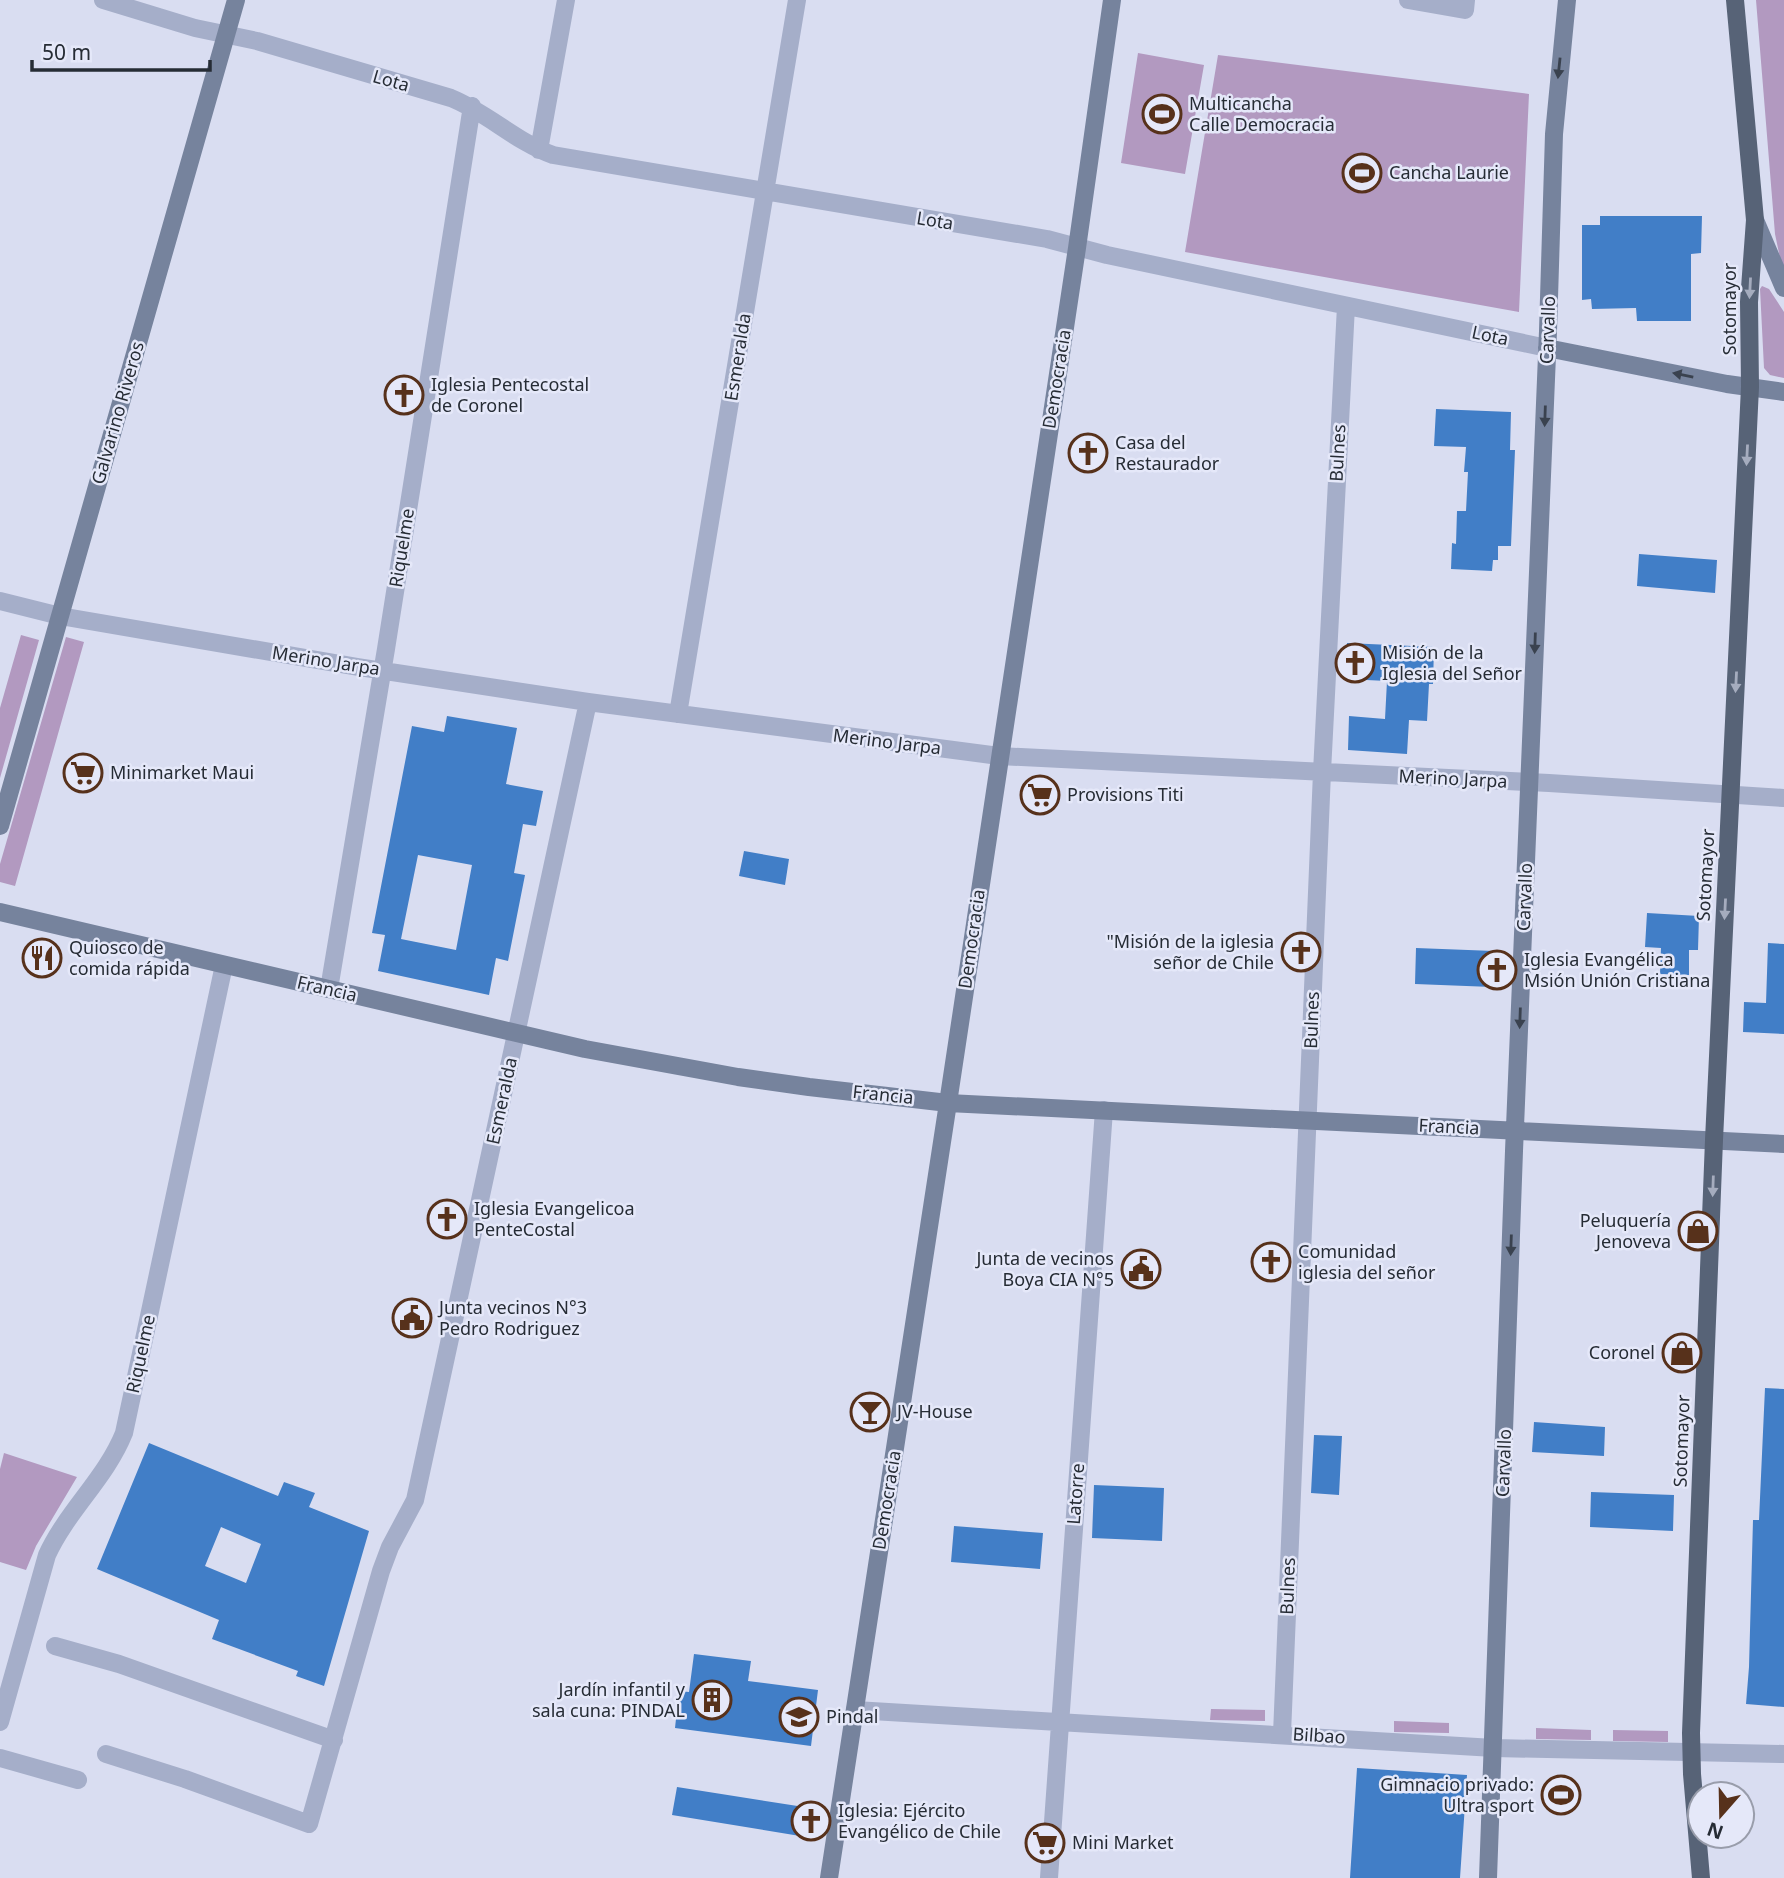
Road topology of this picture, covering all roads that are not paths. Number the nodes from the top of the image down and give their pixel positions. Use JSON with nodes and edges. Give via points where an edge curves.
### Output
{"nodes":[{"id":1,"x":103,"y":0,"type":"edge"},
{"id":2,"x":236,"y":0,"type":"edge"},
{"id":3,"x":566,"y":0,"type":"edge"},
{"id":4,"x":797,"y":0,"type":"edge"},
{"id":5,"x":1112,"y":0,"type":"edge"},
{"id":6,"x":1408,"y":0,"type":"edge"},
{"id":7,"x":1567,"y":0,"type":"edge"},
{"id":8,"x":1735,"y":0,"type":"edge"},
{"id":9,"x":1465,"y":5,"type":"edge"},
{"id":10,"x":226,"y":35,"type":"junction"},
{"id":11,"x":472,"y":106,"type":"junction"},
{"id":12,"x":539,"y":150,"type":"junction"},
{"id":13,"x":765,"y":193,"type":"junction"},
{"id":14,"x":1755,"y":220,"type":"junction"},
{"id":15,"x":1077,"y":248,"type":"junction"},
{"id":16,"x":1784,"y":288,"type":"edge"},
{"id":17,"x":1346,"y":306,"type":"junction"},
{"id":18,"x":1547,"y":348,"type":"junction"},
{"id":19,"x":1750,"y":387,"type":"junction"},
{"id":20,"x":1784,"y":392,"type":"edge"},
{"id":21,"x":0,"y":601,"type":"edge"},
{"id":22,"x":60,"y":616,"type":"junction"},
{"id":23,"x":382,"y":670,"type":"junction"},
{"id":24,"x":588,"y":702,"type":"junction"},
{"id":25,"x":678,"y":714,"type":"junction"},
{"id":26,"x":999,"y":756,"type":"junction"},
{"id":27,"x":1322,"y":772,"type":"junction"},
{"id":28,"x":1530,"y":783,"type":"junction"},
{"id":29,"x":1731,"y":795,"type":"junction"},
{"id":30,"x":1784,"y":798,"type":"edge"},
{"id":31,"x":0,"y":826,"type":"edge"},
{"id":32,"x":0,"y":912,"type":"edge"},
{"id":33,"x":224,"y":965,"type":"junction"},
{"id":34,"x":329,"y":989,"type":"junction"},
{"id":35,"x":517,"y":1033,"type":"junction"},
{"id":36,"x":948,"y":1103,"type":"junction"},
{"id":37,"x":1104,"y":1110,"type":"junction"},
{"id":38,"x":1308,"y":1120,"type":"junction"},
{"id":39,"x":1515,"y":1131,"type":"junction"},
{"id":40,"x":1714,"y":1140,"type":"junction"},
{"id":41,"x":1784,"y":1144,"type":"edge"},
{"id":42,"x":55,"y":1646,"type":"dead end"},
{"id":43,"x":855,"y":1710,"type":"junction"},
{"id":44,"x":0,"y":1721,"type":"edge"},
{"id":45,"x":1060,"y":1721,"type":"junction"},
{"id":46,"x":1282,"y":1734,"type":"junction"},
{"id":47,"x":334,"y":1740,"type":"junction"},
{"id":48,"x":1494,"y":1748,"type":"junction"},
{"id":49,"x":1691,"y":1751,"type":"junction"},
{"id":50,"x":106,"y":1754,"type":"dead end"},
{"id":51,"x":1784,"y":1755,"type":"edge"},
{"id":52,"x":0,"y":1758,"type":"edge"},
{"id":53,"x":78,"y":1780,"type":"dead end"},
{"id":54,"x":829,"y":1878,"type":"edge"},
{"id":55,"x":1049,"y":1878,"type":"edge"},
{"id":56,"x":1488,"y":1878,"type":"edge"},
{"id":57,"x":1701,"y":1878,"type":"edge"}],
"edges":[{"from":1,"to":10,"type":"street","name":"Lota"},
{"from":2,"to":10,"type":"street","name":"Galvarino Riveros"},
{"from":3,"to":12,"type":"street"},
{"from":4,"to":13,"type":"street","name":"Esmeralda"},
{"from":5,"to":15,"type":"street","name":"Democracia"},
{"from":6,"to":9,"type":"street"},
{"from":7,"to":18,"type":"street","name":"Carvallo","one_way":true,"via":[[1554,134]]},
{"from":8,"to":14,"type":"main road","name":"Sotomayor"},
{"from":10,"to":11,"type":"street","name":"Lota"},
{"from":10,"to":22,"type":"street","name":"Galvarino Riveros"},
{"from":11,"to":12,"type":"street","name":"Lota"},
{"from":11,"to":23,"type":"street","name":"Riquelme"},
{"from":12,"to":13,"type":"street","name":"Lota"},
{"from":13,"to":15,"type":"street","name":"Lota"},
{"from":13,"to":25,"type":"street","name":"Esmeralda"},
{"from":14,"to":16,"type":"street"},
{"from":14,"to":19,"type":"main road","name":"Sotomayor","one_way":true,"via":[[1749,302]]},
{"from":15,"to":17,"type":"street","name":"Lota"},
{"from":15,"to":26,"type":"street","name":"Democracia"},
{"from":17,"to":18,"type":"street","name":"Lota"},
{"from":17,"to":27,"type":"street","name":"Bulnes"},
{"from":19,"to":18,"type":"street","name":"Lota","one_way":true},
{"from":18,"to":28,"type":"street","name":"Carvallo","one_way":true},
{"from":19,"to":20,"type":"street","name":"Lota"},
{"from":19,"to":29,"type":"main road","name":"Sotomayor","one_way":true},
{"from":21,"to":22,"type":"street","name":"Merino Jarpa"},
{"from":22,"to":23,"type":"street","name":"Merino Jarpa"},
{"from":22,"to":31,"type":"street","name":"Galvarino Riveros"},
{"from":23,"to":24,"type":"street","name":"Merino Jarpa"},
{"from":23,"to":34,"type":"street","name":"Riquelme"},
{"from":24,"to":25,"type":"street","name":"Merino Jarpa"},
{"from":24,"to":35,"type":"street","name":"Esmeralda"},
{"from":25,"to":26,"type":"street","name":"Merino Jarpa"},
{"from":26,"to":27,"type":"street","name":"Merino Jarpa"},
{"from":26,"to":36,"type":"street","name":"Democracia"},
{"from":27,"to":28,"type":"street","name":"Merino Jarpa"},
{"from":27,"to":38,"type":"street","name":"Bulnes"},
{"from":28,"to":29,"type":"street","name":"Merino Jarpa"},
{"from":28,"to":39,"type":"street","name":"Carvallo","one_way":true},
{"from":29,"to":30,"type":"street","name":"Merino Jarpa"},
{"from":29,"to":40,"type":"main road","name":"Sotomayor","one_way":true},
{"from":32,"to":33,"type":"street","name":"Francia"},
{"from":33,"to":34,"type":"street","name":"Francia"},
{"from":33,"to":44,"type":"street","name":"Riquelme","via":[[124,1433],[47,1555]]},
{"from":34,"to":35,"type":"street","name":"Francia"},
{"from":35,"to":36,"type":"street","name":"Francia","via":[[738,1077]]},
{"from":35,"to":47,"type":"street","name":"Esmeralda","via":[[415,1500],[384,1560]]},
{"from":36,"to":37,"type":"street","name":"Francia"},
{"from":36,"to":43,"type":"street","name":"Democracia"},
{"from":37,"to":38,"type":"street","name":"Francia"},
{"from":37,"to":45,"type":"street","name":"Latorre"},
{"from":38,"to":39,"type":"street","name":"Francia"},
{"from":38,"to":46,"type":"street","name":"Bulnes"},
{"from":39,"to":40,"type":"street","name":"Francia"},
{"from":39,"to":48,"type":"street","name":"Carvallo","one_way":true},
{"from":40,"to":41,"type":"street","name":"Francia"},
{"from":40,"to":49,"type":"main road","name":"Sotomayor","one_way":true},
{"from":42,"to":47,"type":"street"},
{"from":43,"to":45,"type":"street","name":"Bilbao"},
{"from":43,"to":54,"type":"street","name":"Democracia"},
{"from":45,"to":46,"type":"street","name":"Bilbao"},
{"from":45,"to":55,"type":"street","name":"Latorre"},
{"from":46,"to":48,"type":"street","name":"Bilbao"},
{"from":47,"to":50,"type":"street","name":"Esmeralda","via":[[309,1824]]},
{"from":48,"to":49,"type":"street","name":"Bilbao"},
{"from":48,"to":56,"type":"street","name":"Carvallo"},
{"from":49,"to":51,"type":"street","name":"Bilbao"},
{"from":49,"to":57,"type":"main road","name":"Sotomayor"},
{"from":52,"to":53,"type":"street"}]}
